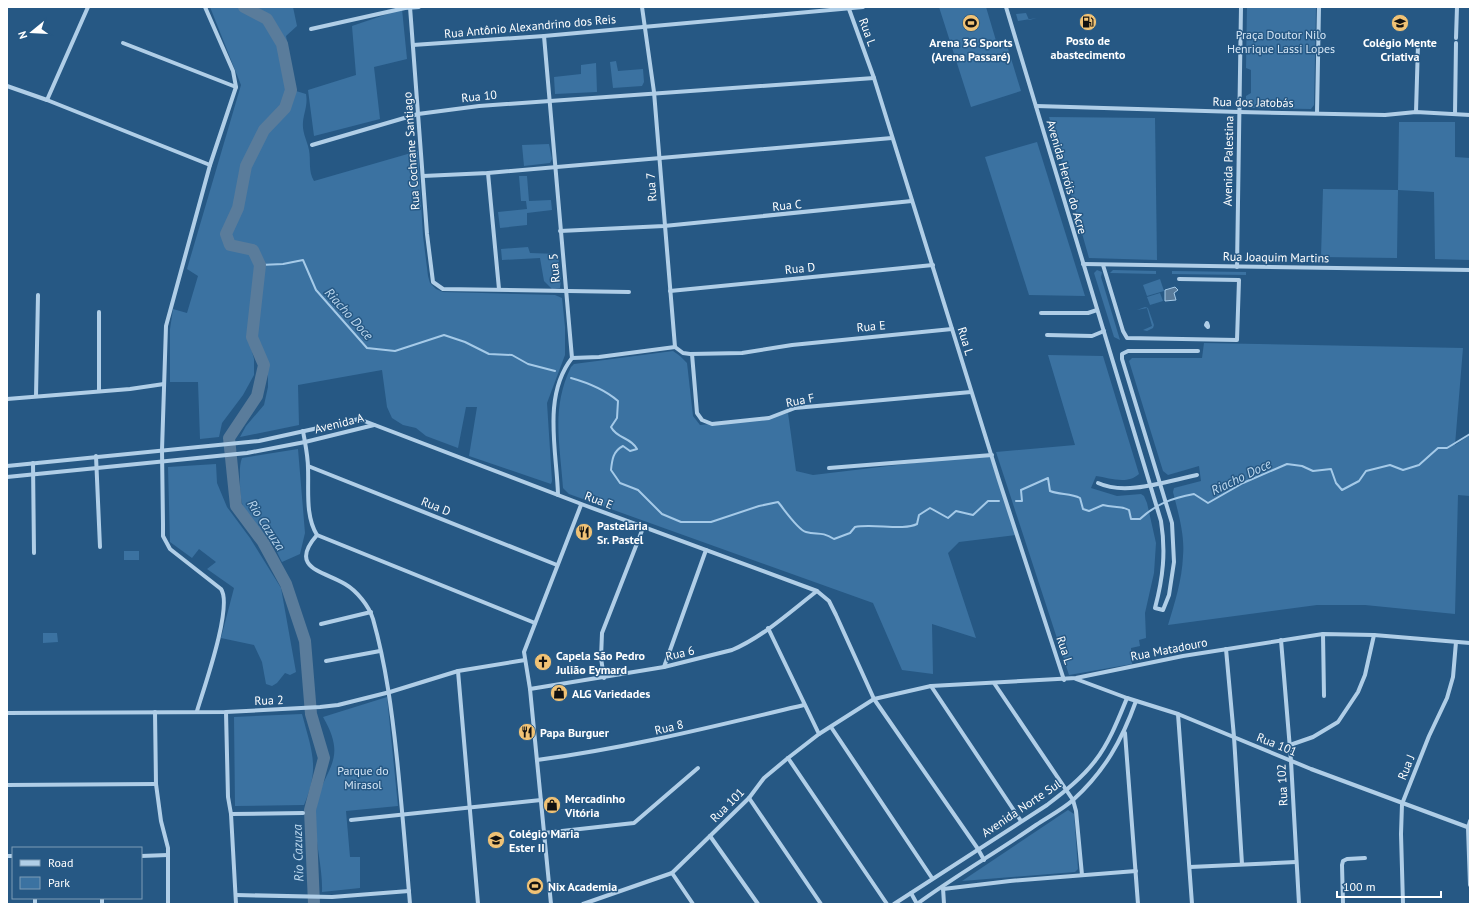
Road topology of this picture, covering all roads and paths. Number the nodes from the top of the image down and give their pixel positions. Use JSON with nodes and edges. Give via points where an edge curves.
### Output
{"nodes":[{"id":1,"x":88,"y":7,"type":"edge"},
{"id":2,"x":205,"y":7,"type":"edge"},
{"id":3,"x":410,"y":7,"type":"edge"},
{"id":4,"x":419,"y":7,"type":"edge"},
{"id":5,"x":642,"y":7,"type":"edge"},
{"id":6,"x":863,"y":7,"type":"edge"},
{"id":7,"x":1006,"y":7,"type":"edge"},
{"id":8,"x":1241,"y":7,"type":"edge"},
{"id":9,"x":1319,"y":7,"type":"edge"},
{"id":10,"x":1457,"y":7,"type":"edge"},
{"id":11,"x":849,"y":8,"type":"junction"},
{"id":12,"x":646,"y":26,"type":"junction"},
{"id":13,"x":311,"y":29,"type":"dead end"},
{"id":14,"x":544,"y":36,"type":"junction"},
{"id":15,"x":1456,"y":38,"type":"dead end"},
{"id":16,"x":124,"y":43,"type":"dead end"},
{"id":17,"x":1456,"y":43,"type":"dead end"},
{"id":18,"x":1418,"y":44,"type":"dead end"},
{"id":19,"x":413,"y":45,"type":"junction"},
{"id":20,"x":874,"y":78,"type":"junction"},
{"id":21,"x":7,"y":86,"type":"edge"},
{"id":22,"x":236,"y":87,"type":"junction"},
{"id":23,"x":654,"y":92,"type":"junction"},
{"id":24,"x":47,"y":100,"type":"junction"},
{"id":25,"x":550,"y":100,"type":"junction"},
{"id":26,"x":1036,"y":106,"type":"junction"},
{"id":27,"x":1239,"y":112,"type":"junction"},
{"id":28,"x":1416,"y":112,"type":"junction"},
{"id":29,"x":1317,"y":113,"type":"junction"},
{"id":30,"x":418,"y":114,"type":"junction"},
{"id":31,"x":1455,"y":114,"type":"junction"},
{"id":32,"x":1470,"y":115,"type":"edge"},
{"id":33,"x":892,"y":138,"type":"junction"},
{"id":34,"x":312,"y":144,"type":"dead end"},
{"id":35,"x":659,"y":158,"type":"junction"},
{"id":36,"x":210,"y":165,"type":"junction"},
{"id":37,"x":556,"y":167,"type":"junction"},
{"id":38,"x":488,"y":173,"type":"junction"},
{"id":39,"x":423,"y":176,"type":"junction"},
{"id":40,"x":912,"y":201,"type":"junction"},
{"id":41,"x":664,"y":226,"type":"junction"},
{"id":42,"x":560,"y":230,"type":"junction"},
{"id":43,"x":1082,"y":264,"type":"junction"},
{"id":44,"x":933,"y":265,"type":"junction"},
{"id":45,"x":1103,"y":265,"type":"junction"},
{"id":46,"x":1237,"y":267,"type":"junction"},
{"id":47,"x":1470,"y":270,"type":"edge"},
{"id":48,"x":1179,"y":279,"type":"dead end"},
{"id":49,"x":499,"y":289,"type":"junction"},
{"id":50,"x":566,"y":291,"type":"junction"},
{"id":51,"x":670,"y":291,"type":"junction"},
{"id":52,"x":629,"y":292,"type":"dead end"},
{"id":53,"x":38,"y":295,"type":"dead end"},
{"id":54,"x":1097,"y":310,"type":"junction"},
{"id":55,"x":99,"y":312,"type":"dead end"},
{"id":56,"x":1041,"y":313,"type":"dead end"},
{"id":57,"x":952,"y":329,"type":"junction"},
{"id":58,"x":1104,"y":331,"type":"junction"},
{"id":59,"x":1046,"y":334,"type":"dead end"},
{"id":60,"x":675,"y":347,"type":"junction"},
{"id":61,"x":1198,"y":351,"type":"dead end"},
{"id":62,"x":692,"y":354,"type":"junction"},
{"id":63,"x":572,"y":358,"type":"junction"},
{"id":64,"x":164,"y":384,"type":"junction"},
{"id":65,"x":100,"y":391,"type":"junction"},
{"id":66,"x":971,"y":392,"type":"junction"},
{"id":67,"x":36,"y":396,"type":"junction"},
{"id":68,"x":7,"y":399,"type":"edge"},
{"id":69,"x":376,"y":424,"type":"junction"},
{"id":70,"x":303,"y":431,"type":"junction"},
{"id":71,"x":305,"y":442,"type":"junction"},
{"id":72,"x":162,"y":450,"type":"junction"},
{"id":73,"x":992,"y":455,"type":"junction"},
{"id":74,"x":96,"y":456,"type":"junction"},
{"id":75,"x":162,"y":462,"type":"junction"},
{"id":76,"x":33,"y":463,"type":"junction"},
{"id":77,"x":7,"y":466,"type":"edge"},
{"id":78,"x":308,"y":466,"type":"junction"},
{"id":79,"x":96,"y":467,"type":"junction"},
{"id":80,"x":829,"y":468,"type":"dead end"},
{"id":81,"x":33,"y":474,"type":"junction"},
{"id":82,"x":1197,"y":475,"type":"dead end"},
{"id":83,"x":7,"y":477,"type":"edge"},
{"id":84,"x":1098,"y":483,"type":"dead end"},
{"id":85,"x":1160,"y":483,"type":"junction"},
{"id":86,"x":1150,"y":485,"type":"junction"},
{"id":87,"x":558,"y":495,"type":"junction"},
{"id":88,"x":582,"y":504,"type":"junction"},
{"id":89,"x":643,"y":528,"type":"junction"},
{"id":90,"x":316,"y":535,"type":"junction"},
{"id":91,"x":100,"y":547,"type":"dead end"},
{"id":92,"x":706,"y":550,"type":"junction"},
{"id":93,"x":34,"y":553,"type":"dead end"},
{"id":94,"x":557,"y":565,"type":"junction"},
{"id":95,"x":817,"y":590,"type":"junction"},
{"id":96,"x":371,"y":612,"type":"junction"},
{"id":97,"x":535,"y":623,"type":"junction"},
{"id":98,"x":321,"y":624,"type":"dead end"},
{"id":99,"x":768,"y":628,"type":"junction"},
{"id":100,"x":1323,"y":634,"type":"junction"},
{"id":101,"x":1374,"y":635,"type":"junction"},
{"id":102,"x":1281,"y":640,"type":"junction"},
{"id":103,"x":1456,"y":642,"type":"junction"},
{"id":104,"x":1470,"y":644,"type":"edge"},
{"id":105,"x":1226,"y":649,"type":"junction"},
{"id":106,"x":380,"y":651,"type":"junction"},
{"id":107,"x":525,"y":660,"type":"junction"},
{"id":108,"x":326,"y":661,"type":"dead end"},
{"id":109,"x":664,"y":667,"type":"junction"},
{"id":110,"x":458,"y":671,"type":"junction"},
{"id":111,"x":604,"y":678,"type":"junction"},
{"id":112,"x":1076,"y":678,"type":"junction"},
{"id":113,"x":1064,"y":680,"type":"junction"},
{"id":114,"x":994,"y":684,"type":"junction"},
{"id":115,"x":931,"y":686,"type":"junction"},
{"id":116,"x":530,"y":689,"type":"junction"},
{"id":117,"x":390,"y":692,"type":"junction"},
{"id":118,"x":1324,"y":696,"type":"dead end"},
{"id":119,"x":1127,"y":698,"type":"junction"},
{"id":120,"x":874,"y":699,"type":"junction"},
{"id":121,"x":1136,"y":701,"type":"junction"},
{"id":122,"x":804,"y":705,"type":"junction"},
{"id":123,"x":197,"y":711,"type":"junction"},
{"id":124,"x":155,"y":712,"type":"junction"},
{"id":125,"x":226,"y":712,"type":"junction"},
{"id":126,"x":7,"y":713,"type":"edge"},
{"id":127,"x":1178,"y":714,"type":"junction"},
{"id":128,"x":831,"y":726,"type":"junction"},
{"id":129,"x":1125,"y":732,"type":"junction"},
{"id":130,"x":819,"y":734,"type":"junction"},
{"id":131,"x":1234,"y":737,"type":"junction"},
{"id":132,"x":1290,"y":745,"type":"junction"},
{"id":133,"x":788,"y":758,"type":"junction"},
{"id":134,"x":537,"y":760,"type":"junction"},
{"id":135,"x":1291,"y":761,"type":"junction"},
{"id":136,"x":698,"y":768,"type":"dead end"},
{"id":137,"x":156,"y":784,"type":"junction"},
{"id":138,"x":7,"y":785,"type":"edge"},
{"id":139,"x":1066,"y":791,"type":"junction"},
{"id":140,"x":749,"y":798,"type":"junction"},
{"id":141,"x":541,"y":800,"type":"junction"},
{"id":142,"x":1073,"y":800,"type":"junction"},
{"id":143,"x":1402,"y":804,"type":"junction"},
{"id":144,"x":470,"y":807,"type":"junction"},
{"id":145,"x":303,"y":813,"type":"dead end"},
{"id":146,"x":231,"y":814,"type":"junction"},
{"id":147,"x":403,"y":816,"type":"junction"},
{"id":148,"x":351,"y":820,"type":"dead end"},
{"id":149,"x":1470,"y":821,"type":"edge"},
{"id":150,"x":1021,"y":822,"type":"junction"},
{"id":151,"x":1469,"y":828,"type":"edge"},
{"id":152,"x":544,"y":833,"type":"junction"},
{"id":153,"x":710,"y":836,"type":"junction"},
{"id":154,"x":978,"y":849,"type":"junction"},
{"id":155,"x":142,"y":856,"type":"edge"},
{"id":156,"x":168,"y":856,"type":"junction"},
{"id":157,"x":1365,"y":858,"type":"dead end"},
{"id":158,"x":984,"y":860,"type":"junction"},
{"id":159,"x":1296,"y":862,"type":"junction"},
{"id":160,"x":1242,"y":864,"type":"junction"},
{"id":161,"x":1190,"y":867,"type":"junction"},
{"id":162,"x":1136,"y":871,"type":"junction"},
{"id":163,"x":672,"y":873,"type":"junction"},
{"id":164,"x":1082,"y":875,"type":"junction"},
{"id":165,"x":932,"y":878,"type":"junction"},
{"id":166,"x":1470,"y":885,"type":"edge"},
{"id":167,"x":943,"y":887,"type":"junction"},
{"id":168,"x":409,"y":891,"type":"junction"},
{"id":169,"x":911,"y":893,"type":"junction"},
{"id":170,"x":236,"y":895,"type":"junction"},
{"id":171,"x":168,"y":904,"type":"edge"},
{"id":172,"x":236,"y":904,"type":"edge"},
{"id":173,"x":410,"y":904,"type":"edge"},
{"id":174,"x":478,"y":904,"type":"edge"},
{"id":175,"x":551,"y":904,"type":"edge"},
{"id":176,"x":583,"y":904,"type":"edge"},
{"id":177,"x":693,"y":904,"type":"edge"},
{"id":178,"x":758,"y":904,"type":"edge"},
{"id":179,"x":821,"y":904,"type":"edge"},
{"id":180,"x":887,"y":904,"type":"edge"},
{"id":181,"x":894,"y":904,"type":"edge"},
{"id":182,"x":917,"y":904,"type":"edge"},
{"id":183,"x":944,"y":904,"type":"edge"},
{"id":184,"x":1138,"y":904,"type":"edge"},
{"id":185,"x":1192,"y":904,"type":"edge"},
{"id":186,"x":1299,"y":904,"type":"edge"},
{"id":187,"x":1343,"y":904,"type":"edge"},
{"id":188,"x":1403,"y":904,"type":"edge"}],
"edges":[{"from":1,"to":24,"type":"street"},
{"from":2,"to":22,"type":"street","via":[[235,77]]},
{"from":3,"to":4,"type":"street"},
{"from":3,"to":13,"type":"street"},
{"from":3,"to":19,"type":"street","name":"Rua Cochrane Santiago"},
{"from":5,"to":12,"type":"street","name":"Rua 7"},
{"from":6,"to":11,"type":"street","name":"Rua Antônio Alexandrino dos Reis"},
{"from":7,"to":26,"type":"street","name":"Avenida Heróis do Acre"},
{"from":8,"to":27,"type":"street","name":"Avenida Palestina"},
{"from":9,"to":29,"type":"street"},
{"from":10,"to":15,"type":"street"},
{"from":11,"to":12,"type":"street","name":"Rua Antônio Alexandrino dos Reis"},
{"from":11,"to":20,"type":"street","name":"Rua L"},
{"from":12,"to":14,"type":"street","name":"Rua Antônio Alexandrino dos Reis"},
{"from":12,"to":23,"type":"street","name":"Rua 7"},
{"from":14,"to":19,"type":"street","name":"Rua Antônio Alexandrino dos Reis"},
{"from":14,"to":25,"type":"street","name":"Rua 5"},
{"from":16,"to":22,"type":"street"},
{"from":17,"to":31,"type":"street"},
{"from":18,"to":28,"type":"street"},
{"from":19,"to":30,"type":"street","name":"Rua Cochrane Santiago"},
{"from":20,"to":23,"type":"street","name":"Rua 10"},
{"from":20,"to":33,"type":"street","name":"Rua L"},
{"from":21,"to":24,"type":"street"},
{"from":22,"to":36,"type":"street"},
{"from":23,"to":25,"type":"street","name":"Rua 10"},
{"from":23,"to":35,"type":"street","name":"Rua 7"},
{"from":24,"to":36,"type":"street"},
{"from":25,"to":30,"type":"street","name":"Rua 10"},
{"from":25,"to":37,"type":"street","name":"Rua 5"},
{"from":26,"to":27,"type":"street","name":"Rua dos Jatobás"},
{"from":26,"to":43,"type":"street","name":"Avenida Heróis do Acre"},
{"from":27,"to":29,"type":"street","name":"Rua dos Jatobás"},
{"from":27,"to":46,"type":"street","name":"Avenida Palestina"},
{"from":28,"to":29,"type":"street","name":"Rua dos Jatobás","via":[[1386,115]]},
{"from":28,"to":31,"type":"street","name":"Rua dos Jatobás"},
{"from":30,"to":34,"type":"street","name":"Rua 10"},
{"from":30,"to":39,"type":"street","name":"Rua Cochrane Santiago"},
{"from":31,"to":32,"type":"street","name":"Rua dos Jatobás"},
{"from":33,"to":35,"type":"street"},
{"from":33,"to":40,"type":"street","name":"Rua L"},
{"from":35,"to":37,"type":"street"},
{"from":35,"to":41,"type":"street","name":"Rua 7"},
{"from":36,"to":64,"type":"street","via":[[166,326]]},
{"from":37,"to":38,"type":"street"},
{"from":37,"to":42,"type":"street","name":"Rua 5"},
{"from":38,"to":39,"type":"street"},
{"from":38,"to":49,"type":"street"},
{"from":39,"to":49,"type":"street","name":"Rua Cochrane Santiago","via":[[433,282],[443,289]]},
{"from":40,"to":41,"type":"street","name":"Rua C"},
{"from":40,"to":44,"type":"street","name":"Rua L"},
{"from":41,"to":42,"type":"street"},
{"from":41,"to":51,"type":"street","name":"Rua 7"},
{"from":42,"to":50,"type":"street","name":"Rua 5"},
{"from":43,"to":45,"type":"street","name":"Rua Joaquim Martins"},
{"from":43,"to":54,"type":"street","name":"Avenida Heróis do Acre"},
{"from":44,"to":51,"type":"street","name":"Rua D"},
{"from":44,"to":57,"type":"street","name":"Rua L"},
{"from":45,"to":46,"type":"street","name":"Rua Joaquim Martins"},
{"from":45,"to":48,"type":"street","via":[[1123,331],[1128,338],[1237,340],[1239,280]]},
{"from":46,"to":47,"type":"street","name":"Rua Joaquim Martins"},
{"from":49,"to":50,"type":"street"},
{"from":50,"to":52,"type":"street"},
{"from":50,"to":63,"type":"street","name":"Rua 5"},
{"from":51,"to":60,"type":"street","name":"Rua 7"},
{"from":53,"to":67,"type":"street"},
{"from":54,"to":56,"type":"street","via":[[1088,313]]},
{"from":54,"to":58,"type":"street","name":"Avenida Heróis do Acre"},
{"from":55,"to":65,"type":"street"},
{"from":57,"to":62,"type":"street","name":"Rua E","via":[[813,342],[742,353]]},
{"from":57,"to":66,"type":"street","name":"Rua L"},
{"from":58,"to":59,"type":"street","via":[[1092,336]]},
{"from":58,"to":86,"type":"street","name":"Avenida Heróis do Acre"},
{"from":60,"to":62,"type":"street","name":"Rua E","via":[[683,353]]},
{"from":60,"to":63,"type":"street"},
{"from":61,"to":85,"type":"street","via":[[1128,350],[1122,354],[1123,365]]},
{"from":62,"to":66,"type":"street","name":"Rua F","via":[[697,413],[702,420],[712,424],[769,418],[795,408]]},
{"from":63,"to":87,"type":"street","via":[[565,366],[554,407]]},
{"from":64,"to":65,"type":"street"},
{"from":64,"to":72,"type":"street"},
{"from":65,"to":67,"type":"street"},
{"from":66,"to":73,"type":"street","name":"Rua L"},
{"from":67,"to":68,"type":"street"},
{"from":69,"to":70,"type":"street","name":"Avenida A","via":[[354,419]]},
{"from":69,"to":71,"type":"street","name":"Avenida A"},
{"from":69,"to":87,"type":"street","name":"Rua E"},
{"from":70,"to":71,"type":"street"},
{"from":70,"to":72,"type":"street","name":"Avenida A","via":[[245,443]]},
{"from":71,"to":75,"type":"street","name":"Avenida A","via":[[247,453]]},
{"from":71,"to":78,"type":"street"},
{"from":72,"to":74,"type":"street","name":"Avenida A"},
{"from":72,"to":75,"type":"street"},
{"from":73,"to":80,"type":"street"},
{"from":73,"to":113,"type":"street","name":"Rua L"},
{"from":74,"to":76,"type":"street","name":"Avenida A"},
{"from":74,"to":79,"type":"street"},
{"from":75,"to":79,"type":"street","name":"Avenida A"},
{"from":75,"to":123,"type":"street","via":[[163,524],[166,544],[221,589],[225,596],[222,621]]},
{"from":76,"to":77,"type":"street","name":"Avenida A"},
{"from":76,"to":81,"type":"street"},
{"from":78,"to":90,"type":"street","via":[[312,528]]},
{"from":78,"to":94,"type":"street","name":"Rua D"},
{"from":79,"to":81,"type":"street","name":"Avenida A"},
{"from":79,"to":91,"type":"street"},
{"from":81,"to":83,"type":"street","name":"Avenida A"},
{"from":81,"to":93,"type":"street"},
{"from":82,"to":85,"type":"street"},
{"from":84,"to":86,"type":"street","via":[[1120,489]]},
{"from":85,"to":86,"type":"street"},
{"from":85,"to":86,"type":"street","name":"Avenida Heróis do Acre","via":[[1173,530],[1174,562],[1169,595],[1163,610],[1155,608],[1164,564],[1164,543],[1159,513]]},
{"from":87,"to":88,"type":"street","name":"Rua E"},
{"from":88,"to":89,"type":"street","name":"Rua E"},
{"from":88,"to":94,"type":"street"},
{"from":89,"to":92,"type":"street","name":"Rua E"},
{"from":89,"to":111,"type":"street","via":[[602,633],[601,658]]},
{"from":90,"to":96,"type":"street","via":[[309,543],[307,563],[320,573],[345,584]]},
{"from":90,"to":97,"type":"street"},
{"from":92,"to":95,"type":"street","name":"Rua E"},
{"from":92,"to":109,"type":"street"},
{"from":94,"to":97,"type":"street"},
{"from":95,"to":99,"type":"street","name":"Rua 6"},
{"from":95,"to":120,"type":"street","via":[[833,608]]},
{"from":96,"to":98,"type":"street"},
{"from":96,"to":106,"type":"street"},
{"from":97,"to":107,"type":"street","via":[[524,652]]},
{"from":99,"to":109,"type":"street","name":"Rua 6","via":[[732,650]]},
{"from":99,"to":122,"type":"street"},
{"from":100,"to":101,"type":"street","name":"Rua Matadouro"},
{"from":100,"to":102,"type":"street","name":"Rua Matadouro"},
{"from":100,"to":118,"type":"street"},
{"from":101,"to":103,"type":"street","name":"Rua Matadouro"},
{"from":101,"to":132,"type":"street","via":[[1365,675],[1358,692],[1338,722],[1313,737]]},
{"from":102,"to":105,"type":"street","name":"Rua Matadouro"},
{"from":102,"to":132,"type":"street","name":"Rua 102"},
{"from":103,"to":104,"type":"street","name":"Rua Matadouro"},
{"from":103,"to":143,"type":"street","name":"Rua J","via":[[1453,676],[1447,698]]},
{"from":105,"to":112,"type":"street","name":"Rua Matadouro"},
{"from":105,"to":131,"type":"street"},
{"from":106,"to":108,"type":"street"},
{"from":106,"to":117,"type":"street"},
{"from":107,"to":110,"type":"street","name":"Rua 2"},
{"from":107,"to":116,"type":"street"},
{"from":109,"to":111,"type":"street","name":"Rua 6"},
{"from":110,"to":117,"type":"street","name":"Rua 2"},
{"from":110,"to":144,"type":"street"},
{"from":111,"to":116,"type":"street","name":"Rua 6"},
{"from":112,"to":113,"type":"street","name":"Rua Matadouro"},
{"from":112,"to":119,"type":"street","name":"Rua 101"},
{"from":113,"to":114,"type":"street","name":"Rua Matadouro"},
{"from":114,"to":115,"type":"street","name":"Rua Matadouro","via":[[962,683]]},
{"from":114,"to":139,"type":"street"},
{"from":115,"to":120,"type":"street","name":"Rua Matadouro"},
{"from":115,"to":150,"type":"street"},
{"from":116,"to":134,"type":"street"},
{"from":117,"to":125,"type":"street","name":"Rua 2","via":[[338,705]]},
{"from":117,"to":147,"type":"street"},
{"from":119,"to":121,"type":"street","name":"Rua 101"},
{"from":119,"to":139,"type":"street","name":"Avenida Norte Sul","via":[[1100,754]]},
{"from":120,"to":128,"type":"street","name":"Rua 101"},
{"from":120,"to":154,"type":"street"},
{"from":121,"to":127,"type":"street","name":"Rua 101"},
{"from":121,"to":129,"type":"street","name":"Avenida Norte Sul"},
{"from":122,"to":130,"type":"street"},
{"from":122,"to":134,"type":"street","name":"Rua 8","via":[[670,738]]},
{"from":123,"to":124,"type":"street","name":"Rua 2"},
{"from":123,"to":125,"type":"street","name":"Rua 2"},
{"from":124,"to":126,"type":"street","name":"Rua 2"},
{"from":124,"to":137,"type":"street"},
{"from":125,"to":146,"type":"street","via":[[228,797]]},
{"from":127,"to":131,"type":"street","name":"Rua 101"},
{"from":127,"to":161,"type":"street"},
{"from":128,"to":130,"type":"street","name":"Rua 101"},
{"from":128,"to":165,"type":"street"},
{"from":129,"to":142,"type":"street","name":"Avenida Norte Sul","via":[[1100,770]]},
{"from":129,"to":162,"type":"street"},
{"from":130,"to":133,"type":"street","name":"Rua 101"},
{"from":131,"to":135,"type":"street","name":"Rua 101"},
{"from":131,"to":160,"type":"street"},
{"from":132,"to":135,"type":"street","name":"Rua 102"},
{"from":133,"to":140,"type":"street","name":"Rua 101","via":[[764,778]]},
{"from":133,"to":180,"type":"street"},
{"from":134,"to":141,"type":"street"},
{"from":135,"to":143,"type":"street","name":"Rua 101"},
{"from":135,"to":159,"type":"street","name":"Rua 102"},
{"from":136,"to":152,"type":"street","via":[[634,823]]},
{"from":137,"to":138,"type":"street"},
{"from":137,"to":156,"type":"street"},
{"from":139,"to":142,"type":"street"},
{"from":139,"to":150,"type":"street","name":"Avenida Norte Sul"},
{"from":140,"to":153,"type":"street","name":"Rua 101"},
{"from":140,"to":179,"type":"street"},
{"from":141,"to":144,"type":"street"},
{"from":141,"to":152,"type":"street"},
{"from":142,"to":158,"type":"street","name":"Avenida Norte Sul"},
{"from":142,"to":164,"type":"street"},
{"from":143,"to":151,"type":"street","name":"Rua 101"},
{"from":143,"to":188,"type":"street","name":"Rua J"},
{"from":144,"to":147,"type":"street"},
{"from":144,"to":174,"type":"street"},
{"from":145,"to":146,"type":"street"},
{"from":146,"to":170,"type":"street"},
{"from":147,"to":148,"type":"street"},
{"from":147,"to":168,"type":"street"},
{"from":149,"to":151,"type":"street"},
{"from":150,"to":154,"type":"street","name":"Avenida Norte Sul"},
{"from":151,"to":166,"type":"street"},
{"from":152,"to":175,"type":"street"},
{"from":153,"to":163,"type":"street","name":"Rua 101"},
{"from":153,"to":178,"type":"street"},
{"from":154,"to":158,"type":"street"},
{"from":154,"to":165,"type":"street","name":"Avenida Norte Sul"},
{"from":155,"to":156,"type":"street"},
{"from":156,"to":171,"type":"street"},
{"from":157,"to":187,"type":"street","via":[[1347,859],[1342,865]]},
{"from":158,"to":167,"type":"street","name":"Avenida Norte Sul"},
{"from":159,"to":160,"type":"street"},
{"from":159,"to":186,"type":"street","name":"Rua 102"},
{"from":160,"to":161,"type":"street"},
{"from":161,"to":185,"type":"street"},
{"from":162,"to":164,"type":"street"},
{"from":162,"to":184,"type":"street"},
{"from":163,"to":176,"type":"street","name":"Rua 101"},
{"from":163,"to":177,"type":"street"},
{"from":164,"to":167,"type":"street"},
{"from":165,"to":169,"type":"street","name":"Avenida Norte Sul"},
{"from":167,"to":182,"type":"street","name":"Avenida Norte Sul"},
{"from":167,"to":183,"type":"street"},
{"from":168,"to":170,"type":"street","via":[[324,897]]},
{"from":168,"to":173,"type":"street"},
{"from":169,"to":181,"type":"street","name":"Avenida Norte Sul"},
{"from":169,"to":182,"type":"street"},
{"from":170,"to":172,"type":"street"}]}
